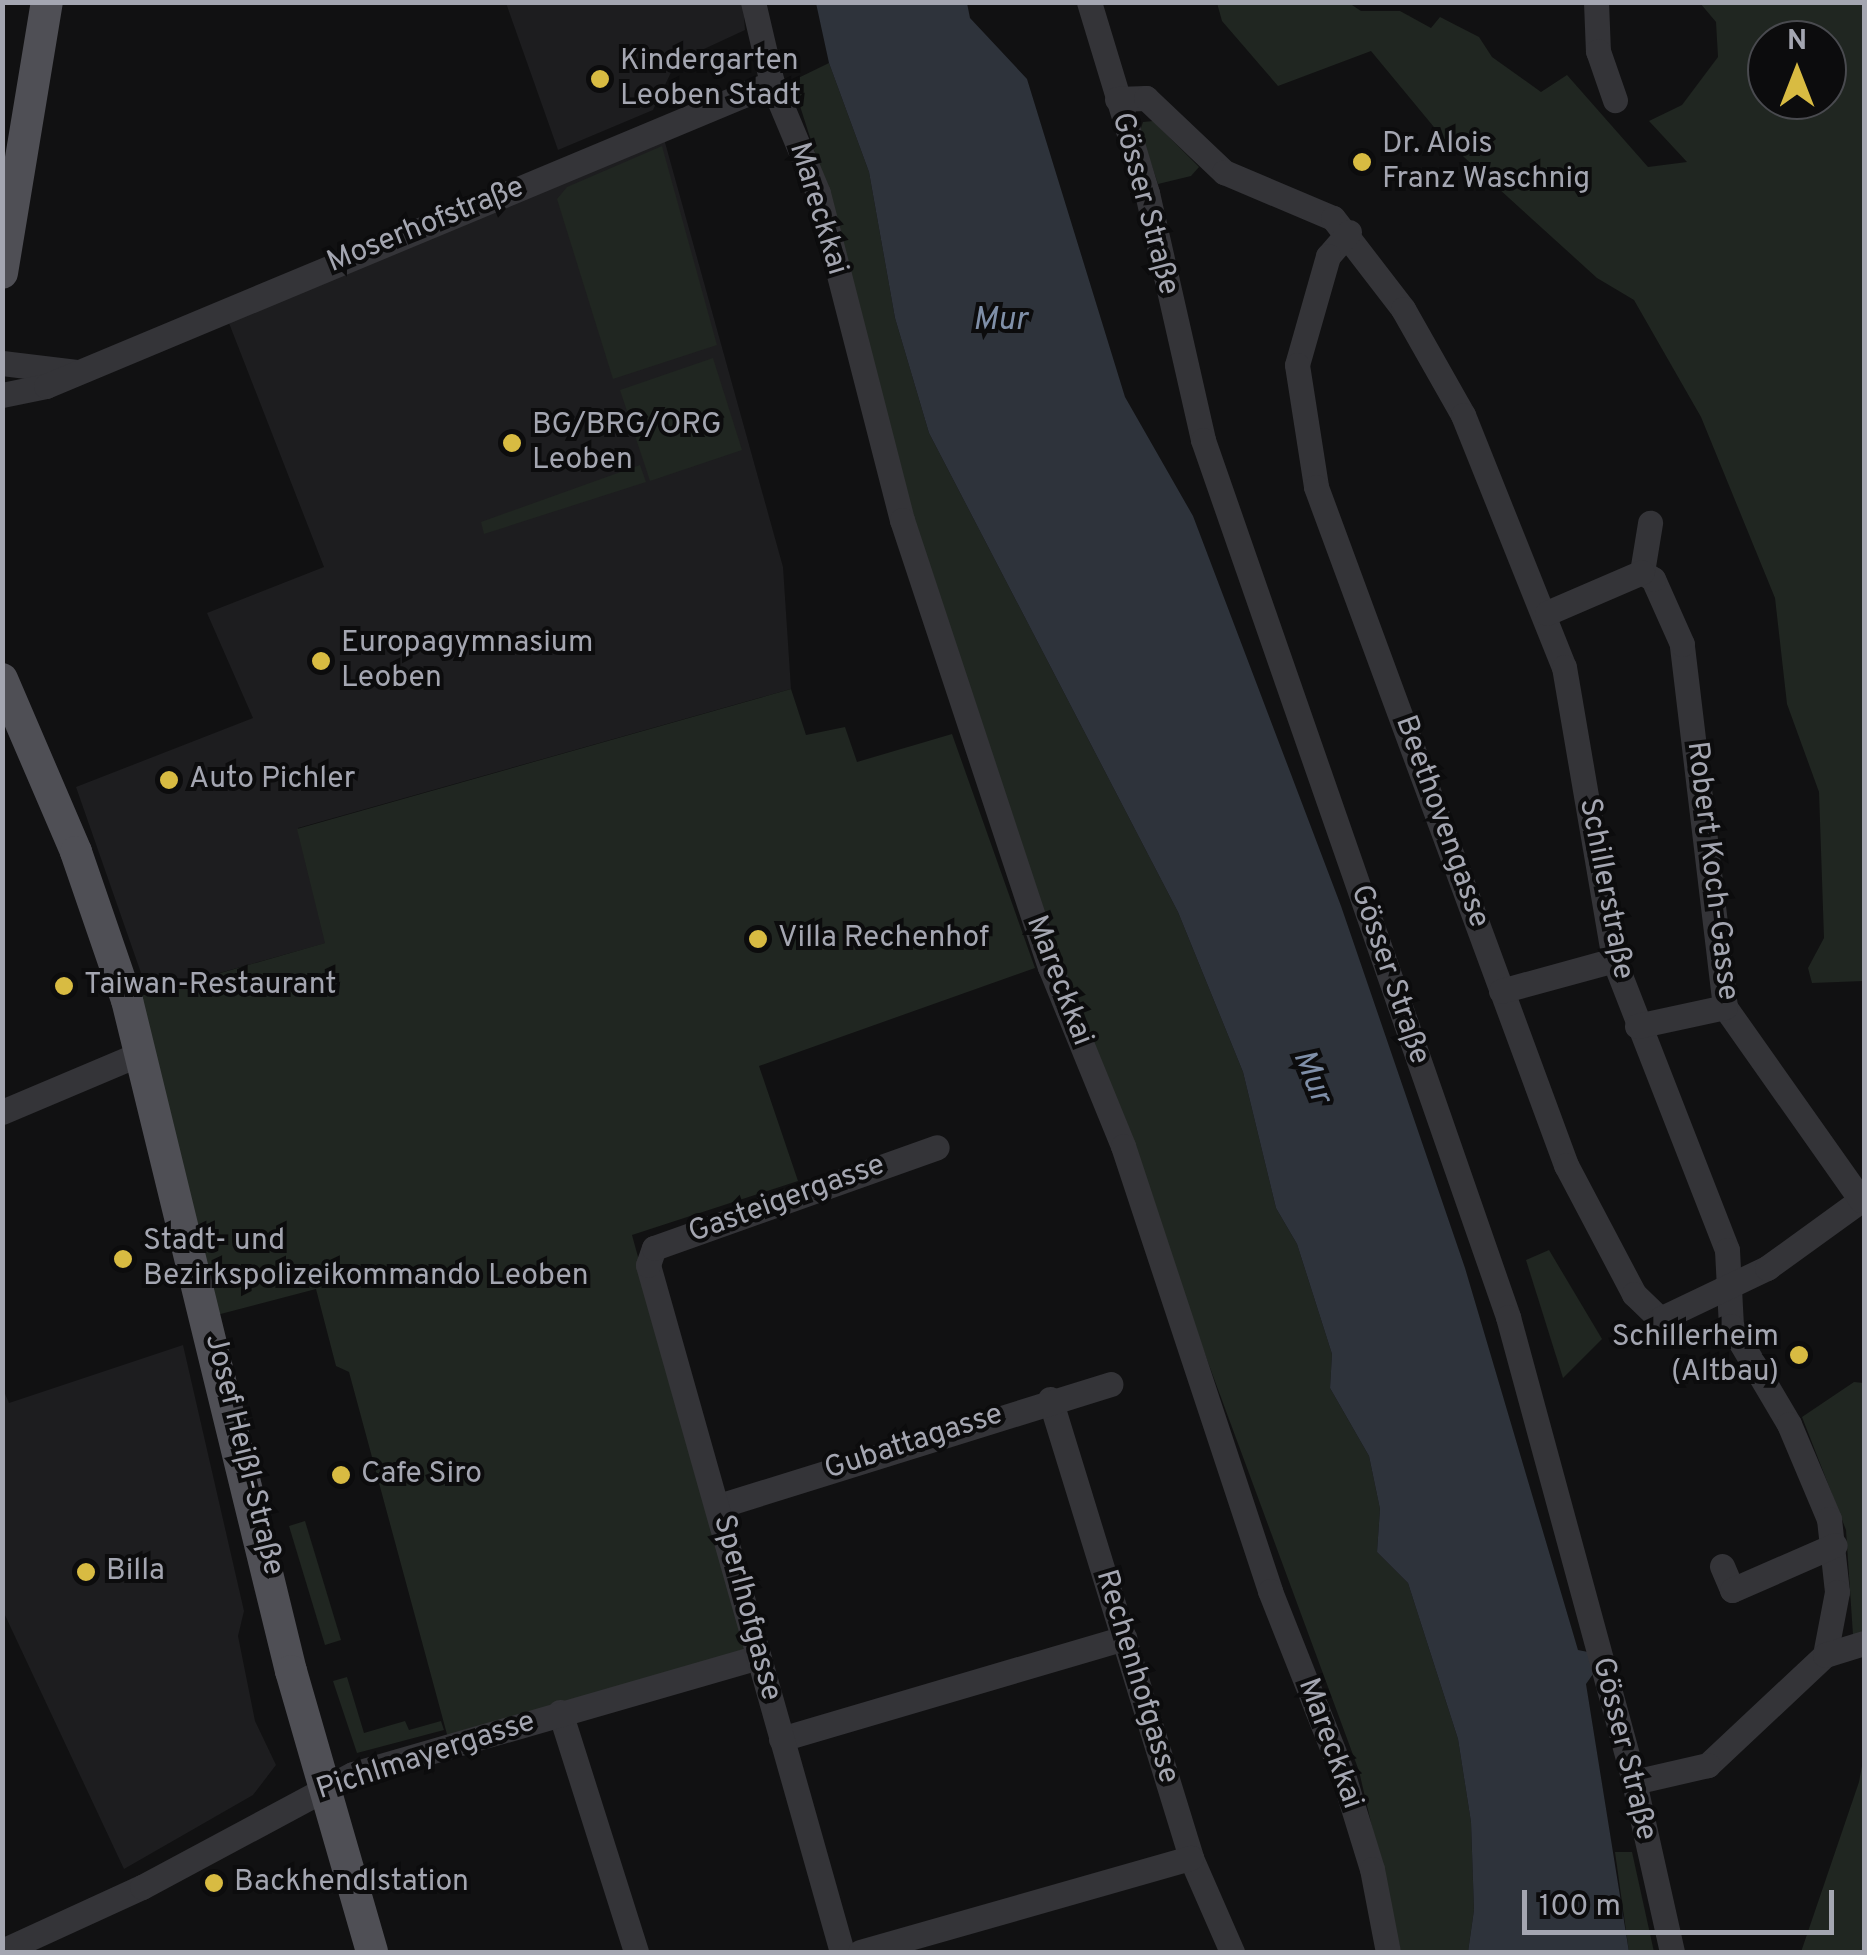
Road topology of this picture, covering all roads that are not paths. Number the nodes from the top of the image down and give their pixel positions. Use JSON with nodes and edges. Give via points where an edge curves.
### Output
{"nodes":[{"id":1,"x":47,"y":2,"type":"edge"},
{"id":2,"x":753,"y":2,"type":"edge"},
{"id":3,"x":1596,"y":2,"type":"edge"},
{"id":4,"x":1092,"y":4,"type":"edge"},
{"id":5,"x":772,"y":83,"type":"junction"},
{"id":6,"x":1116,"y":99,"type":"junction"},
{"id":7,"x":1615,"y":100,"type":"dead end"},
{"id":8,"x":1349,"y":232,"type":"junction"},
{"id":9,"x":2,"y":273,"type":"edge"},
{"id":10,"x":2,"y":363,"type":"edge"},
{"id":11,"x":81,"y":372,"type":"junction"},
{"id":12,"x":2,"y":395,"type":"edge"},
{"id":13,"x":1650,"y":523,"type":"dead end"},
{"id":14,"x":1642,"y":572,"type":"junction"},
{"id":15,"x":1547,"y":613,"type":"junction"},
{"id":16,"x":2,"y":679,"type":"edge"},
{"id":17,"x":1614,"y":960,"type":"junction"},
{"id":18,"x":1502,"y":991,"type":"junction"},
{"id":19,"x":1726,"y":1007,"type":"junction"},
{"id":20,"x":1636,"y":1026,"type":"junction"},
{"id":21,"x":139,"y":1054,"type":"junction"},
{"id":22,"x":2,"y":1112,"type":"edge"},
{"id":23,"x":936,"y":1147,"type":"dead end"},
{"id":24,"x":1863,"y":1203,"type":"edge"},
{"id":25,"x":648,"y":1264,"type":"joint"},
{"id":26,"x":1732,"y":1288,"type":"junction"},
{"id":27,"x":1110,"y":1384,"type":"dead end"},
{"id":28,"x":1050,"y":1398,"type":"junction"},
{"id":29,"x":719,"y":1506,"type":"junction"},
{"id":30,"x":1835,"y":1546,"type":"junction"},
{"id":31,"x":1722,"y":1566,"type":"dead end"},
{"id":32,"x":1124,"y":1638,"type":"junction"},
{"id":33,"x":1864,"y":1643,"type":"edge"},
{"id":34,"x":1825,"y":1655,"type":"junction"},
{"id":35,"x":758,"y":1657,"type":"junction"},
{"id":36,"x":560,"y":1712,"type":"junction"},
{"id":37,"x":781,"y":1739,"type":"junction"},
{"id":38,"x":1634,"y":1782,"type":"junction"},
{"id":39,"x":322,"y":1788,"type":"junction"},
{"id":40,"x":1191,"y":1858,"type":"junction"},
{"id":41,"x":2,"y":1952,"type":"edge"},
{"id":42,"x":372,"y":1952,"type":"edge"},
{"id":43,"x":636,"y":1952,"type":"edge"},
{"id":44,"x":842,"y":1952,"type":"edge"},
{"id":45,"x":860,"y":1952,"type":"edge"},
{"id":46,"x":1232,"y":1952,"type":"edge"},
{"id":47,"x":1388,"y":1952,"type":"edge"},
{"id":48,"x":1672,"y":1952,"type":"edge"}],
"edges":[{"from":1,"to":9,"type":"main road"},
{"from":2,"to":5,"type":"street","name":"Mareckkai"},
{"from":3,"to":7,"type":"street","via":[[1598,50]]},
{"from":4,"to":6,"type":"street","name":"Gösser Straße"},
{"from":5,"to":11,"type":"street","name":"Moserhofstraße"},
{"from":5,"to":47,"type":"street","name":"Mareckkai","via":[[818,192],[914,557],[1050,967],[1123,1146],[1270,1591],[1343,1774]]},
{"from":6,"to":8,"type":"street","name":"Schillerstraße","via":[[1146,98],[1224,172],[1301,201]]},
{"from":6,"to":38,"type":"street","name":"Gösser Straße","via":[[1147,193],[1203,440],[1508,1317]]},
{"from":8,"to":15,"type":"street","name":"Schillerstraße","via":[[1403,308],[1463,415]]},
{"from":8,"to":18,"type":"street","name":"Beethovengasse","via":[[1328,256],[1297,366],[1316,486]]},
{"from":10,"to":11,"type":"street","name":"Moserhofstraße"},
{"from":11,"to":12,"type":"street","name":"Moserhofstraße"},
{"from":13,"to":14,"type":"street"},
{"from":14,"to":15,"type":"street"},
{"from":14,"to":19,"type":"street","name":"Robert Koch-Gasse","via":[[1663,597],[1682,644]]},
{"from":15,"to":17,"type":"street","name":"Schillerstraße","via":[[1576,723]]},
{"from":16,"to":21,"type":"main road","name":"Josef Heißl-Straße","via":[[102,920]]},
{"from":17,"to":18,"type":"street"},
{"from":17,"to":20,"type":"street","name":"Schillerstraße"},
{"from":18,"to":26,"type":"street","name":"Beethovengasse","via":[[1566,1165],[1634,1294],[1660,1320]]},
{"from":19,"to":20,"type":"street"},
{"from":19,"to":24,"type":"street","name":"Robert Koch-Gasse"},
{"from":20,"to":26,"type":"street","name":"Schillerstraße","via":[[1726,1250]]},
{"from":21,"to":22,"type":"street"},
{"from":21,"to":39,"type":"main road","name":"Josef Heißl-Straße"},
{"from":23,"to":25,"type":"street","name":"Gasteigergasse","via":[[654,1248]]},
{"from":24,"to":26,"type":"street","name":"Robert Koch-Gasse"},
{"from":25,"to":29,"type":"street","name":"Sperlhofgasse"},
{"from":26,"to":30,"type":"street","name":"Schillerstraße","via":[[1738,1348],[1810,1467]]},
{"from":27,"to":28,"type":"street","name":"Gubattagasse"},
{"from":28,"to":29,"type":"street","name":"Gubattagasse"},
{"from":28,"to":32,"type":"street","name":"Rechenhofgasse"},
{"from":29,"to":35,"type":"street","name":"Sperlhofgasse"},
{"from":30,"to":31,"type":"street","via":[[1732,1590]]},
{"from":30,"to":34,"type":"street","name":"Schillerstraße","via":[[1838,1592]]},
{"from":32,"to":37,"type":"street"},
{"from":32,"to":40,"type":"street","name":"Rechenhofgasse"},
{"from":33,"to":34,"type":"street"},
{"from":34,"to":38,"type":"street","via":[[1708,1765]]},
{"from":35,"to":36,"type":"street","name":"Pichlmayergasse"},
{"from":35,"to":37,"type":"street","name":"Sperlhofgasse"},
{"from":36,"to":39,"type":"street","name":"Pichlmayergasse"},
{"from":36,"to":43,"type":"street"},
{"from":37,"to":44,"type":"street","name":"Sperlhofgasse"},
{"from":38,"to":48,"type":"street","name":"Gösser Straße"},
{"from":39,"to":41,"type":"street","name":"Pichlmayergasse","via":[[142,1887]]},
{"from":39,"to":42,"type":"main road","name":"Josef Heißl-Straße"},
{"from":40,"to":45,"type":"street"},
{"from":40,"to":46,"type":"street","name":"Rechenhofgasse"}]}
